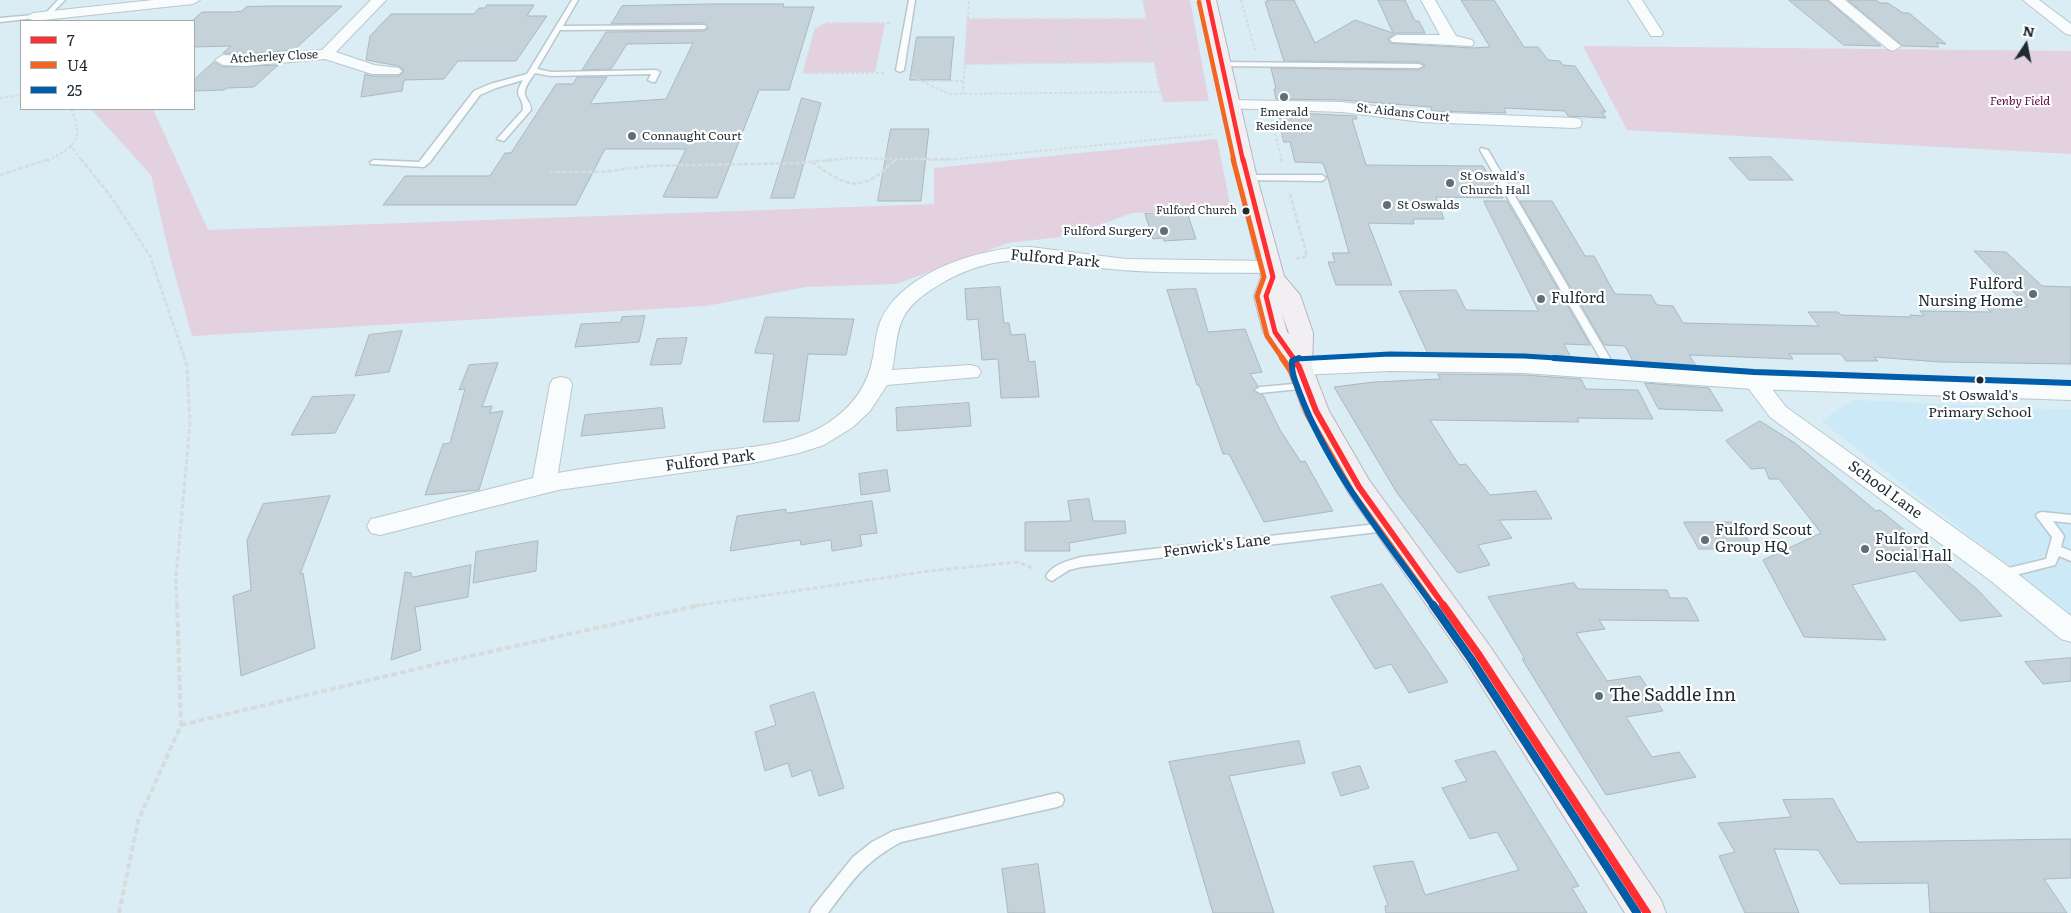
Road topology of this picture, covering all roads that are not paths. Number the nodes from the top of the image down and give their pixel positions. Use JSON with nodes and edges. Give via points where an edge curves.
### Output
{"nodes":[{"id":1,"x":62,"y":0,"type":"edge"},
{"id":2,"x":193,"y":0,"type":"edge"},
{"id":3,"x":379,"y":0,"type":"edge"},
{"id":4,"x":575,"y":0,"type":"edge"},
{"id":5,"x":912,"y":0,"type":"edge"},
{"id":6,"x":1208,"y":0,"type":"edge"},
{"id":7,"x":1428,"y":0,"type":"edge"},
{"id":8,"x":1636,"y":0,"type":"edge"},
{"id":9,"x":1836,"y":0,"type":"edge"},
{"id":10,"x":2030,"y":0,"type":"edge"},
{"id":11,"x":39,"y":17,"type":"junction"},
{"id":12,"x":4,"y":20,"type":"edge"},
{"id":13,"x":0,"y":26,"type":"edge"},
{"id":14,"x":704,"y":27,"type":"dead end"},
{"id":15,"x":558,"y":28,"type":"junction"},
{"id":16,"x":2071,"y":31,"type":"edge"},
{"id":17,"x":1656,"y":33,"type":"dead end"},
{"id":18,"x":1397,"y":39,"type":"dead end"},
{"id":19,"x":1450,"y":39,"type":"junction"},
{"id":20,"x":1467,"y":43,"type":"dead end"},
{"id":21,"x":1893,"y":46,"type":"dead end"},
{"id":22,"x":326,"y":54,"type":"junction"},
{"id":23,"x":223,"y":60,"type":"dead end"},
{"id":24,"x":1221,"y":60,"type":"junction"},
{"id":25,"x":1419,"y":66,"type":"dead end"},
{"id":26,"x":900,"y":70,"type":"road end"},
{"id":27,"x":394,"y":71,"type":"dead end"},
{"id":28,"x":531,"y":73,"type":"junction"},
{"id":29,"x":652,"y":80,"type":"dead end"},
{"id":30,"x":1231,"y":105,"type":"junction"},
{"id":31,"x":1574,"y":124,"type":"dead end"},
{"id":32,"x":501,"y":139,"type":"dead end"},
{"id":33,"x":1484,"y":150,"type":"dead end"},
{"id":34,"x":374,"y":162,"type":"dead end"},
{"id":35,"x":1247,"y":178,"type":"junction"},
{"id":36,"x":1322,"y":178,"type":"dead end"},
{"id":37,"x":1272,"y":272,"type":"junction"},
{"id":38,"x":970,"y":372,"type":"dead end"},
{"id":39,"x":1613,"y":372,"type":"junction"},
{"id":40,"x":1302,"y":376,"type":"junction"},
{"id":41,"x":879,"y":378,"type":"junction"},
{"id":42,"x":1754,"y":381,"type":"junction"},
{"id":43,"x":561,"y":384,"type":"dead end"},
{"id":44,"x":1260,"y":390,"type":"dead end"},
{"id":45,"x":2071,"y":392,"type":"edge"},
{"id":46,"x":544,"y":484,"type":"junction"},
{"id":47,"x":2071,"y":519,"type":"edge"},
{"id":48,"x":380,"y":526,"type":"dead end"},
{"id":49,"x":1386,"y":527,"type":"junction"},
{"id":50,"x":2054,"y":550,"type":"junction"},
{"id":51,"x":2071,"y":556,"type":"edge"},
{"id":52,"x":2000,"y":574,"type":"junction"},
{"id":53,"x":1052,"y":576,"type":"road end"},
{"id":54,"x":2071,"y":631,"type":"edge"},
{"id":55,"x":1057,"y":800,"type":"dead end"},
{"id":56,"x":818,"y":913,"type":"edge"},
{"id":57,"x":1647,"y":913,"type":"edge"}],
"edges":[{"from":1,"to":11,"type":"lane"},
{"from":2,"to":11,"type":"street"},
{"from":3,"to":22,"type":"street","name":"Atcherley Close"},
{"from":4,"to":15,"type":"lane"},
{"from":5,"to":26,"type":"lane"},
{"from":6,"to":24,"type":"main road"},
{"from":7,"to":19,"type":"street"},
{"from":8,"to":17,"type":"street"},
{"from":9,"to":21,"type":"street"},
{"from":10,"to":16,"type":"street"},
{"from":11,"to":12,"type":"lane"},
{"from":12,"to":13,"type":"lane"},
{"from":14,"to":15,"type":"lane"},
{"from":15,"to":28,"type":"lane"},
{"from":18,"to":19,"type":"street"},
{"from":19,"to":20,"type":"street"},
{"from":22,"to":23,"type":"street","name":"Atcherley Close"},
{"from":22,"to":27,"type":"street","name":"Atcherley Close","via":[[372,70]]},
{"from":24,"to":25,"type":"lane","via":[[1259,64]]},
{"from":24,"to":30,"type":"main road"},
{"from":28,"to":29,"type":"lane","via":[[656,72]]},
{"from":28,"to":32,"type":"lane","via":[[521,90],[527,110]]},
{"from":28,"to":34,"type":"lane","via":[[477,93],[421,165]]},
{"from":30,"to":31,"type":"street","name":"St. Aidans Court","via":[[1342,107],[1422,117]]},
{"from":30,"to":35,"type":"main road"},
{"from":33,"to":39,"type":"lane"},
{"from":35,"to":36,"type":"lane"},
{"from":35,"to":37,"type":"main road"},
{"from":37,"to":40,"type":"main road","via":[[1266,296],[1273,324]]},
{"from":37,"to":41,"type":"street","name":"Fulford Park","via":[[1106,264],[1020,253],[990,257],[927,282],[902,304],[892,318]]},
{"from":38,"to":41,"type":"street"},
{"from":39,"to":40,"type":"street","via":[[1524,365],[1430,363]]},
{"from":39,"to":42,"type":"street"},
{"from":40,"to":44,"type":"lane"},
{"from":40,"to":49,"type":"main road","via":[[1316,411]]},
{"from":41,"to":46,"type":"street","name":"Fulford Park","via":[[865,404],[842,423],[819,438],[794,447],[766,454]]},
{"from":42,"to":45,"type":"street"},
{"from":42,"to":52,"type":"street","name":"School Lane","via":[[1778,412]]},
{"from":43,"to":46,"type":"street"},
{"from":46,"to":48,"type":"street","name":"Fulford Park"},
{"from":47,"to":50,"type":"lane","via":[[2042,516],[2058,536]]},
{"from":49,"to":53,"type":"lane","name":"Fenwick's Lane","via":[[1081,562]]},
{"from":49,"to":57,"type":"main road","via":[[1478,654]]},
{"from":50,"to":51,"type":"lane"},
{"from":50,"to":52,"type":"lane","via":[[2051,562]]},
{"from":52,"to":54,"type":"street","name":"School Lane"},
{"from":55,"to":56,"type":"lane","via":[[898,836],[858,862]]}]}
